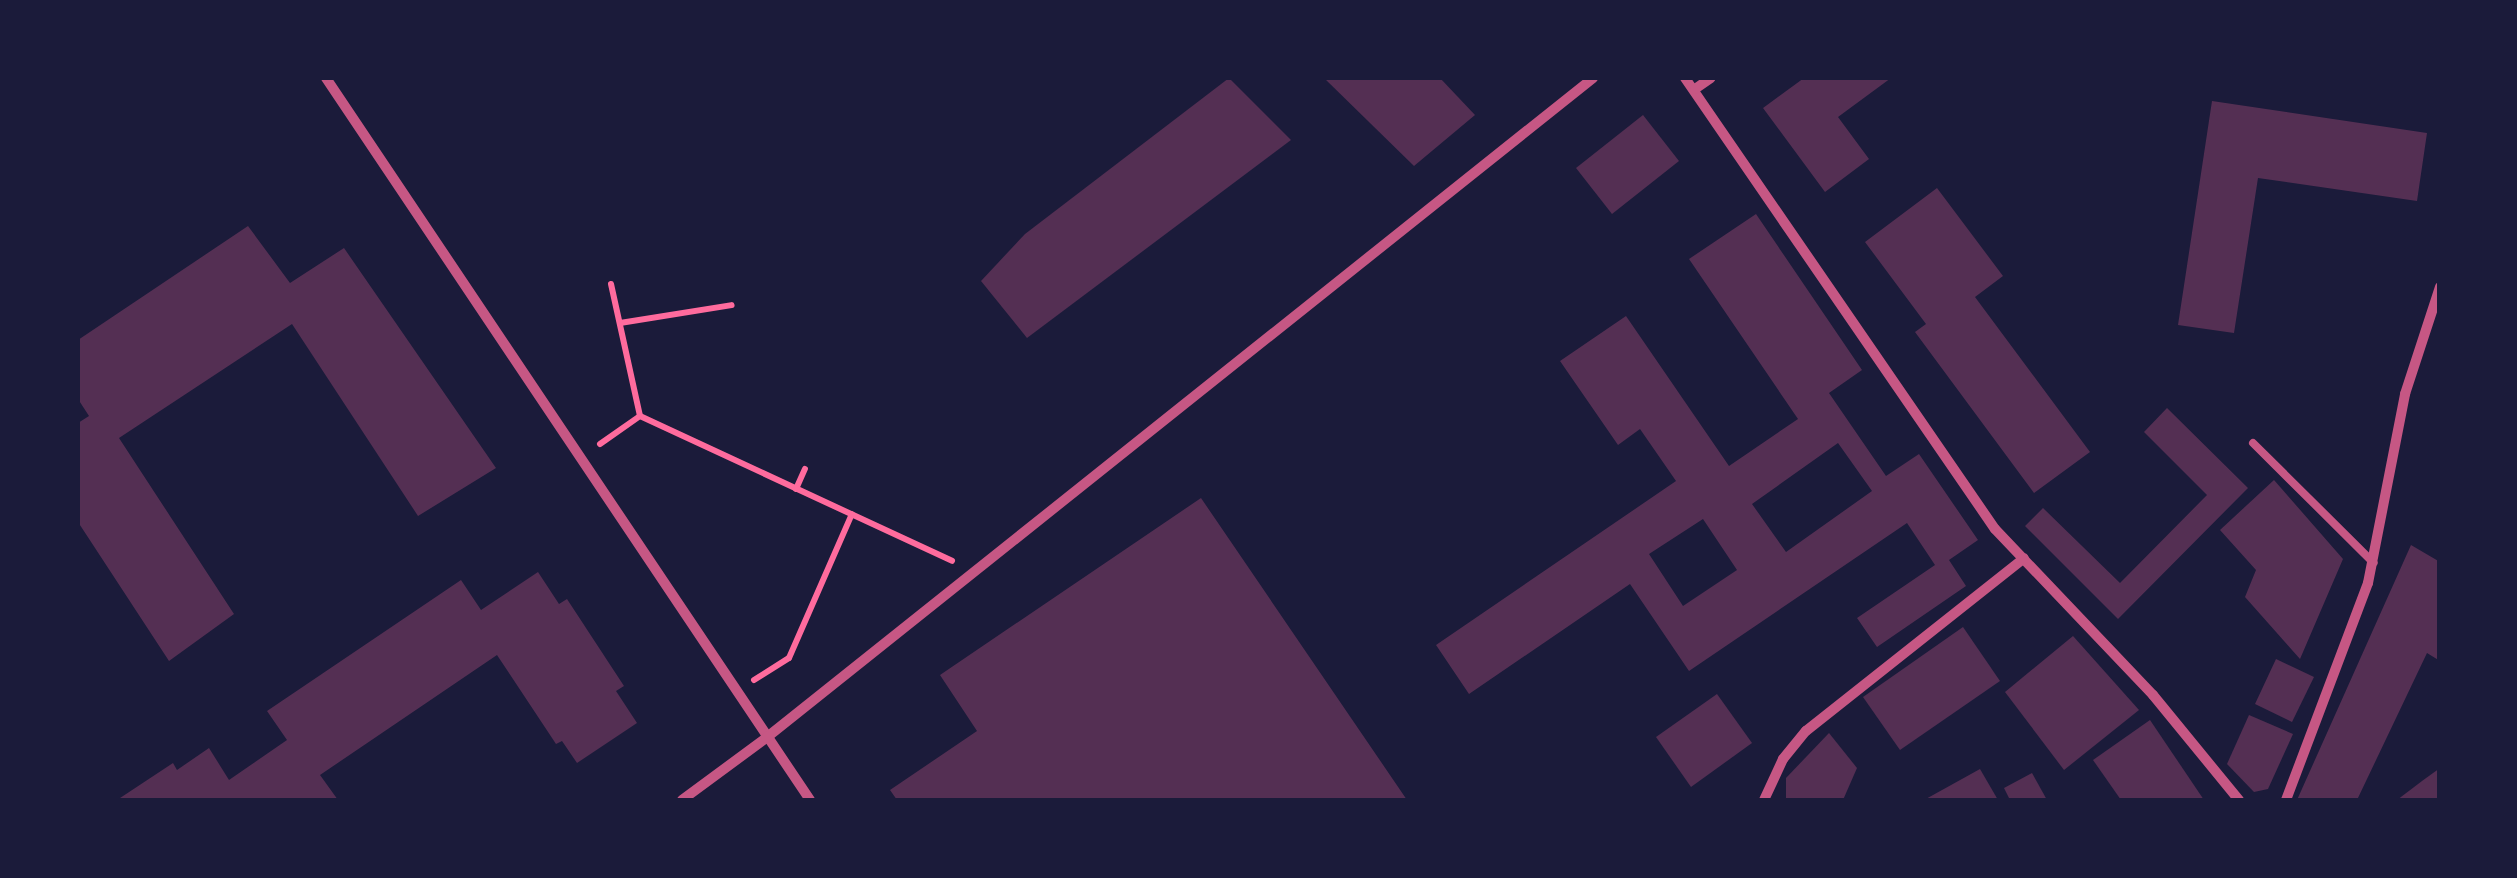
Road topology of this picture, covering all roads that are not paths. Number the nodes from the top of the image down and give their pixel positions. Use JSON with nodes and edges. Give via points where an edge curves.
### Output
{"nodes":[{"id":1,"x":326,"y":78,"type":"edge"},
{"id":2,"x":1593,"y":78,"type":"edge"},
{"id":3,"x":1685,"y":78,"type":"edge"},
{"id":4,"x":1711,"y":78,"type":"edge"},
{"id":5,"x":1695,"y":89,"type":"junction"},
{"id":6,"x":2440,"y":287,"type":"edge"},
{"id":7,"x":2254,"y":444,"type":"dead end"},
{"id":8,"x":2024,"y":558,"type":"junction"},
{"id":9,"x":2374,"y":563,"type":"junction"},
{"id":10,"x":766,"y":738,"type":"junction"},
{"id":11,"x":682,"y":800,"type":"edge"},
{"id":12,"x":810,"y":800,"type":"edge"},
{"id":13,"x":1764,"y":800,"type":"edge"},
{"id":14,"x":2238,"y":800,"type":"edge"},
{"id":15,"x":2286,"y":800,"type":"edge"}],
"edges":[{"from":1,"to":10,"type":"street"},
{"from":2,"to":10,"type":"street"},
{"from":3,"to":5,"type":"street"},
{"from":4,"to":5,"type":"street"},
{"from":5,"to":8,"type":"street","via":[[1996,529]]},
{"from":6,"to":9,"type":"street","via":[[2404,394]]},
{"from":7,"to":9,"type":"lane"},
{"from":8,"to":13,"type":"street","via":[[1806,732],[1783,759]]},
{"from":8,"to":14,"type":"street","via":[[2154,695]]},
{"from":9,"to":15,"type":"street"},
{"from":10,"to":11,"type":"street"},
{"from":10,"to":12,"type":"street"}]}
